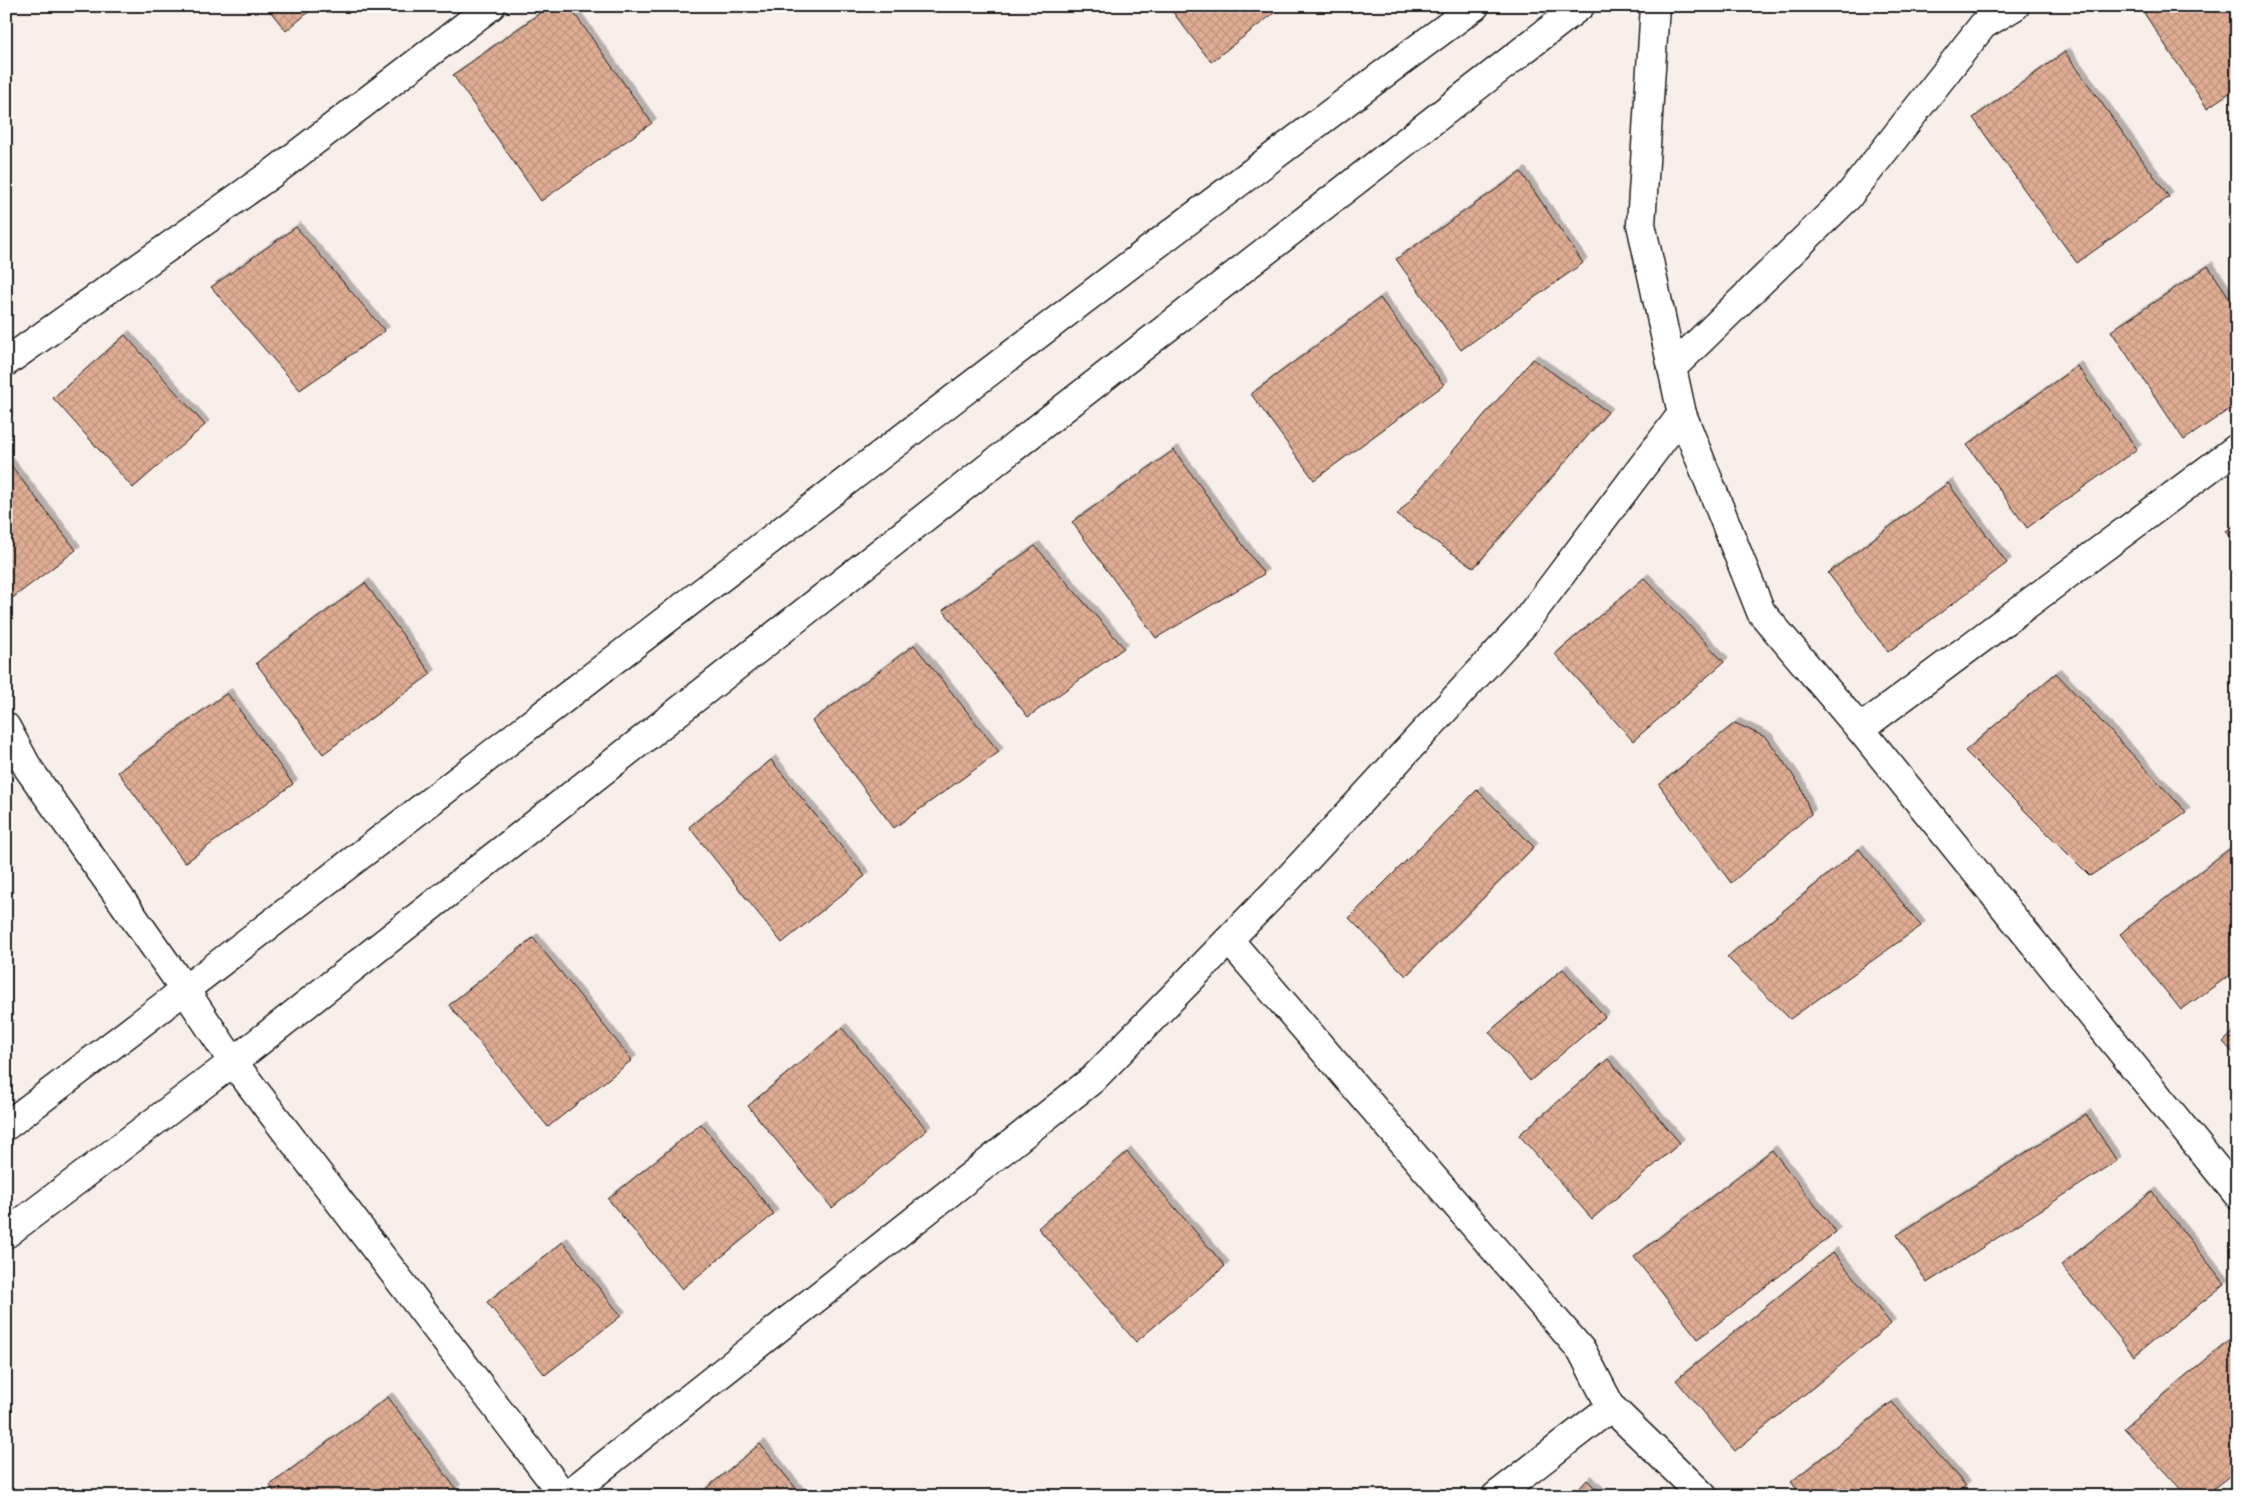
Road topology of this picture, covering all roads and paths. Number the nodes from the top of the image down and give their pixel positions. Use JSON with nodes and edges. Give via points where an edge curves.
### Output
{"nodes":[{"id":1,"x":491,"y":6,"type":"edge"},
{"id":2,"x":1475,"y":6,"type":"edge"},
{"id":3,"x":1580,"y":6,"type":"edge"},
{"id":4,"x":1654,"y":6,"type":"edge"},
{"id":5,"x":2015,"y":6,"type":"edge"},
{"id":6,"x":6,"y":362,"type":"edge"},
{"id":7,"x":1672,"y":368,"type":"junction"},
{"id":8,"x":1682,"y":414,"type":"junction"},
{"id":9,"x":2237,"y":448,"type":"edge"},
{"id":10,"x":6,"y":727,"type":"edge"},
{"id":11,"x":1860,"y":729,"type":"junction"},
{"id":12,"x":1229,"y":940,"type":"junction"},
{"id":13,"x":185,"y":990,"type":"junction"},
{"id":14,"x":233,"y":1062,"type":"junction"},
{"id":15,"x":6,"y":1126,"type":"edge"},
{"id":16,"x":2237,"y":1194,"type":"edge"},
{"id":17,"x":6,"y":1234,"type":"edge"},
{"id":18,"x":1611,"y":1407,"type":"junction"},
{"id":19,"x":565,"y":1496,"type":"edge"},
{"id":20,"x":1496,"y":1496,"type":"edge"},
{"id":21,"x":1704,"y":1496,"type":"edge"}],
"edges":[{"from":1,"to":6,"type":"street","via":[[274,172]]},
{"from":2,"to":13,"type":"street","via":[[727,572]]},
{"from":3,"to":14,"type":"street"},
{"from":4,"to":7,"type":"street","via":[[1641,224]]},
{"from":5,"to":7,"type":"street","via":[[1983,25],[1848,198]]},
{"from":7,"to":8,"type":"street"},
{"from":8,"to":11,"type":"street","via":[[1761,612]]},
{"from":8,"to":12,"type":"street","via":[[1523,625]]},
{"from":9,"to":11,"type":"street"},
{"from":10,"to":13,"type":"street","via":[[28,768]]},
{"from":11,"to":16,"type":"street"},
{"from":12,"to":18,"type":"street","via":[[1582,1350]]},
{"from":12,"to":19,"type":"street","via":[[1092,1080]]},
{"from":13,"to":14,"type":"street"},
{"from":13,"to":15,"type":"street"},
{"from":14,"to":17,"type":"street"},
{"from":14,"to":19,"type":"street"},
{"from":18,"to":20,"type":"street"},
{"from":18,"to":21,"type":"street"}]}
